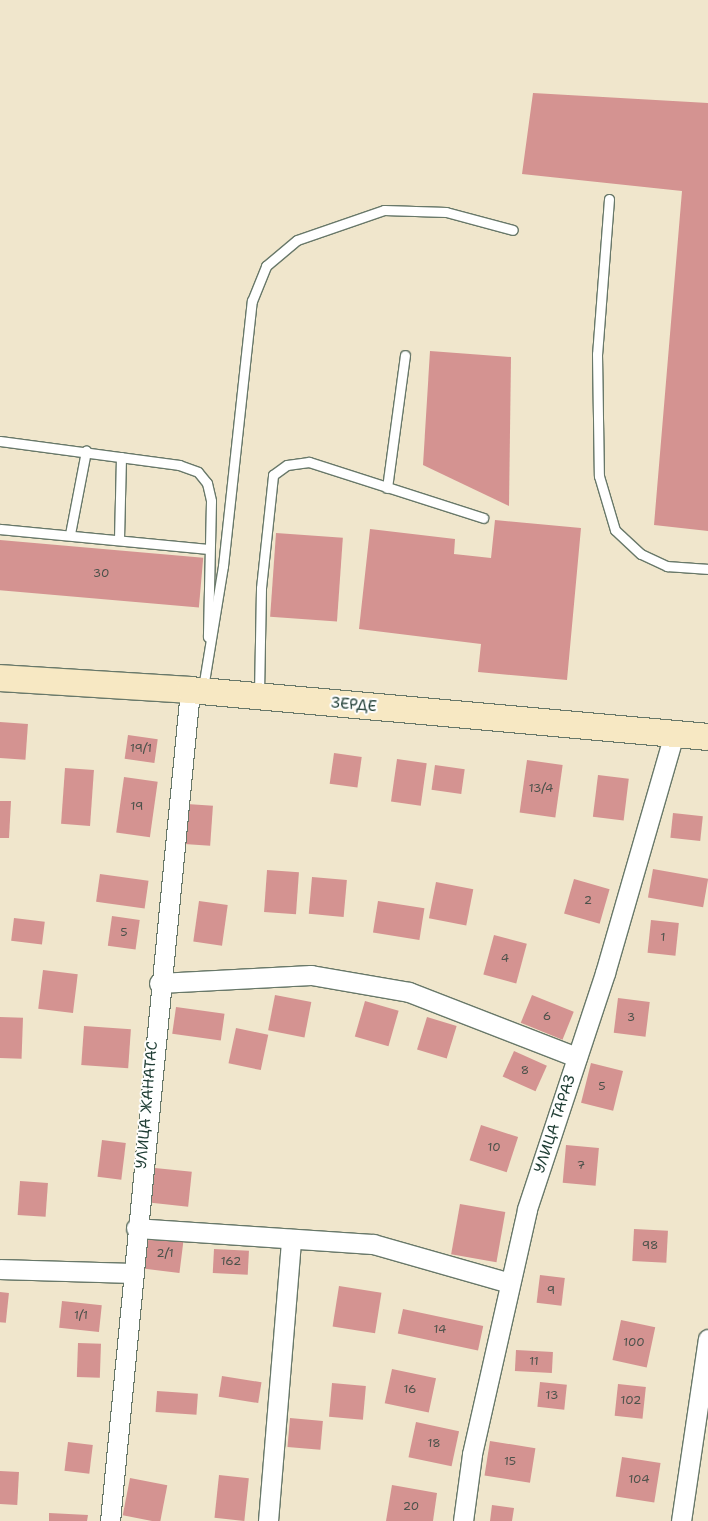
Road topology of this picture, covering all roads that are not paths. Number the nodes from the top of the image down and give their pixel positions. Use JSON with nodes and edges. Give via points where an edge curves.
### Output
{"nodes":[{"id":1,"x":609,"y":199,"type":"dead end"},
{"id":2,"x":513,"y":230,"type":"dead end"},
{"id":3,"x":405,"y":355,"type":"dead end"},
{"id":4,"x":0,"y":441,"type":"edge"},
{"id":5,"x":86,"y":451,"type":"junction"},
{"id":6,"x":121,"y":457,"type":"junction"},
{"id":7,"x":387,"y":488,"type":"junction"},
{"id":8,"x":483,"y":518,"type":"dead end"},
{"id":9,"x":0,"y":529,"type":"edge"},
{"id":10,"x":70,"y":534,"type":"junction"},
{"id":11,"x":119,"y":539,"type":"junction"},
{"id":12,"x":209,"y":549,"type":"junction"},
{"id":13,"x":708,"y":570,"type":"edge"},
{"id":14,"x":209,"y":650,"type":"junction"},
{"id":15,"x":0,"y":678,"type":"edge"},
{"id":16,"x":196,"y":690,"type":"junction"},
{"id":17,"x":259,"y":696,"type":"junction"},
{"id":18,"x":674,"y":734,"type":"junction"},
{"id":19,"x":708,"y":738,"type":"edge"},
{"id":20,"x":159,"y":983,"type":"junction"},
{"id":21,"x":577,"y":1057,"type":"junction"},
{"id":22,"x":136,"y":1228,"type":"junction"},
{"id":23,"x":291,"y":1238,"type":"junction"},
{"id":24,"x":0,"y":1269,"type":"edge"},
{"id":25,"x":132,"y":1273,"type":"junction"},
{"id":26,"x":510,"y":1283,"type":"junction"},
{"id":27,"x":708,"y":1339,"type":"edge"},
{"id":28,"x":110,"y":1521,"type":"edge"},
{"id":29,"x":268,"y":1521,"type":"edge"},
{"id":30,"x":463,"y":1521,"type":"edge"},
{"id":31,"x":681,"y":1521,"type":"edge"}],
"edges":[{"from":1,"to":13,"type":"lane","via":[[597,354],[599,476],[615,530],[641,554],[667,566]]},
{"from":2,"to":14,"type":"lane","via":[[446,212],[384,210],[297,240],[266,266],[252,301]]},
{"from":3,"to":7,"type":"lane"},
{"from":4,"to":5,"type":"lane"},
{"from":5,"to":6,"type":"lane"},
{"from":5,"to":10,"type":"lane"},
{"from":6,"to":11,"type":"lane"},
{"from":6,"to":12,"type":"lane","via":[[198,472],[207,483],[211,501]]},
{"from":7,"to":8,"type":"lane"},
{"from":7,"to":17,"type":"lane","via":[[309,462],[287,465],[273,475],[261,588]]},
{"from":9,"to":10,"type":"lane"},
{"from":10,"to":11,"type":"lane"},
{"from":11,"to":12,"type":"lane"},
{"from":12,"to":14,"type":"lane","via":[[205,614]]},
{"from":14,"to":16,"type":"lane"},
{"from":15,"to":16,"type":"street","name":"ЗЕРДЕ"},
{"from":16,"to":17,"type":"street","name":"ЗЕРДЕ"},
{"from":16,"to":20,"type":"street","name":"УЛИЦА ЖАНАТАС"},
{"from":17,"to":18,"type":"street","name":"ЗЕРДЕ"},
{"from":18,"to":19,"type":"street","name":"ЗЕРДЕ"},
{"from":18,"to":21,"type":"street","name":"УЛИЦА ТАРАЗ"},
{"from":20,"to":21,"type":"street","via":[[311,975],[389,989]]},
{"from":20,"to":22,"type":"street","name":"УЛИЦА ЖАНАТАС"},
{"from":21,"to":26,"type":"street","name":"УЛИЦА ТАРАЗ","via":[[526,1209]]},
{"from":22,"to":23,"type":"street"},
{"from":22,"to":25,"type":"street","name":"УЛИЦА ЖАНАТАС"},
{"from":23,"to":26,"type":"street","via":[[373,1244]]},
{"from":23,"to":29,"type":"street"},
{"from":24,"to":25,"type":"street"},
{"from":25,"to":28,"type":"street","name":"УЛИЦА ЖАНАТАС"},
{"from":26,"to":30,"type":"street","name":"УЛИЦА ТАРАЗ","via":[[472,1454]]},
{"from":27,"to":31,"type":"street"}]}
